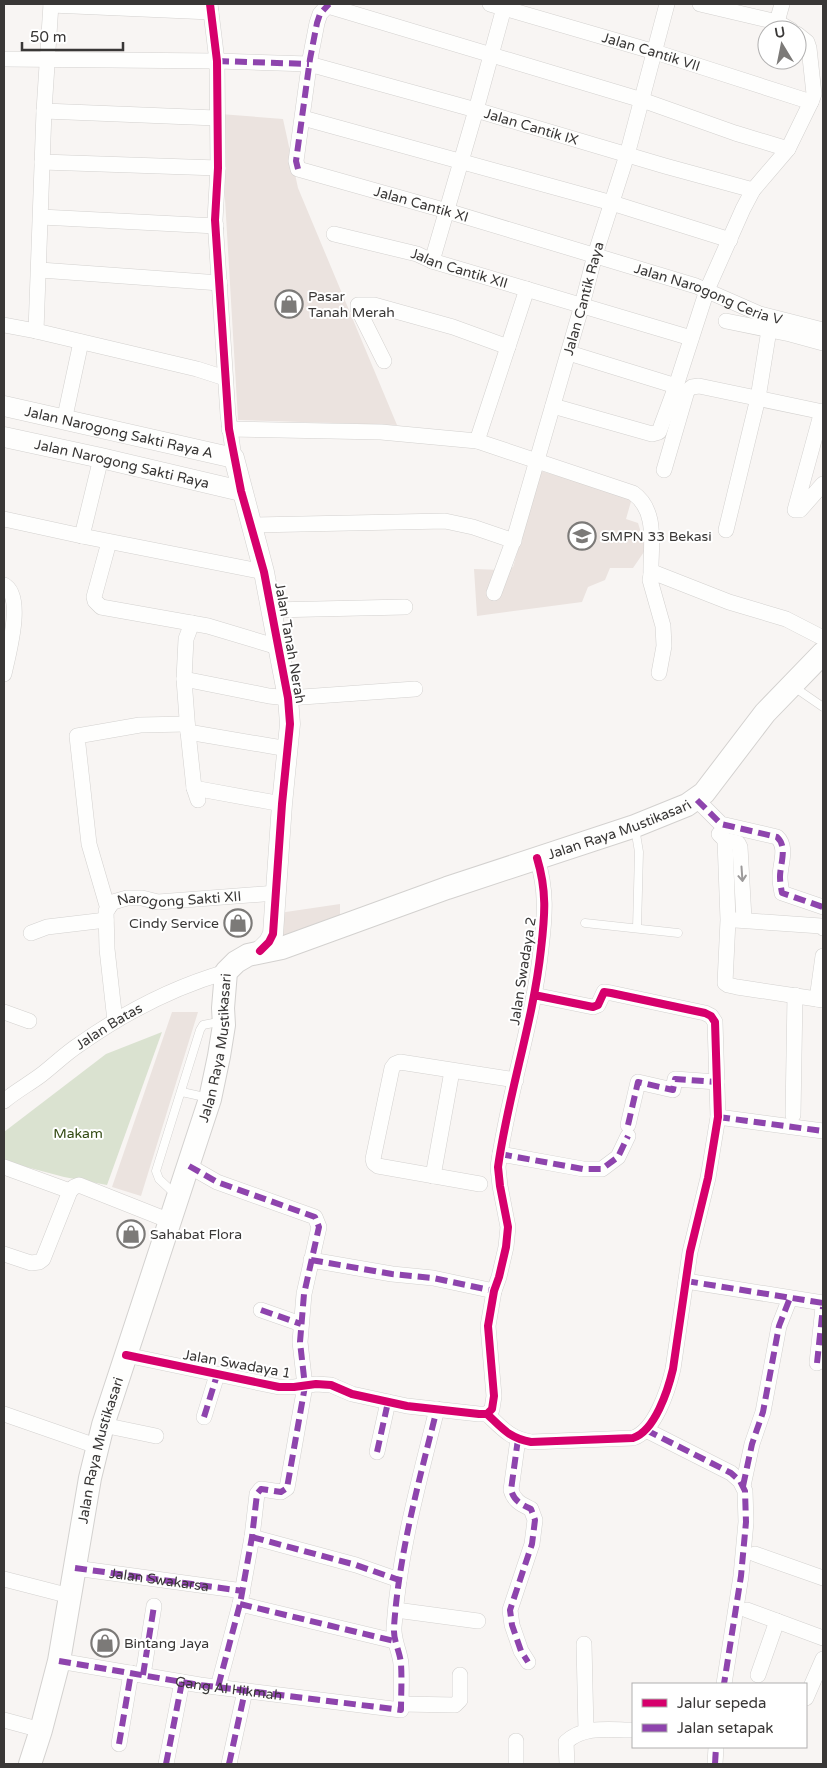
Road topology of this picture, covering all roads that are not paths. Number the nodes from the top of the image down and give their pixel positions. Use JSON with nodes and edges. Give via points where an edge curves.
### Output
{"nodes":[{"id":1,"x":51,"y":4,"type":"edge"},
{"id":2,"x":667,"y":4,"type":"edge"},
{"id":3,"x":700,"y":4,"type":"edge"},
{"id":4,"x":782,"y":4,"type":"edge"},
{"id":5,"x":329,"y":5,"type":"edge"},
{"id":6,"x":500,"y":5,"type":"edge"},
{"id":7,"x":211,"y":8,"type":"edge"},
{"id":8,"x":768,"y":20,"type":"edge"},
{"id":9,"x":778,"y":20,"type":"edge"},
{"id":10,"x":807,"y":42,"type":"edge"},
{"id":11,"x":655,"y":52,"type":"junction"},
{"id":12,"x":491,"y":54,"type":"junction"},
{"id":13,"x":4,"y":59,"type":"edge"},
{"id":14,"x":47,"y":60,"type":"junction"},
{"id":15,"x":217,"y":61,"type":"junction"},
{"id":16,"x":309,"y":64,"type":"junction"},
{"id":17,"x":642,"y":100,"type":"junction"},
{"id":18,"x":812,"y":102,"type":"junction"},
{"id":19,"x":476,"y":110,"type":"junction"},
{"id":20,"x":44,"y":111,"type":"junction"},
{"id":21,"x":216,"y":118,"type":"junction"},
{"id":22,"x":303,"y":118,"type":"junction"},
{"id":23,"x":788,"y":149,"type":"junction"},
{"id":24,"x":627,"y":155,"type":"junction"},
{"id":25,"x":42,"y":162,"type":"junction"},
{"id":26,"x":461,"y":162,"type":"junction"},
{"id":27,"x":218,"y":168,"type":"junction"},
{"id":28,"x":753,"y":190,"type":"junction"},
{"id":29,"x":612,"y":203,"type":"junction"},
{"id":30,"x":447,"y":211,"type":"junction"},
{"id":31,"x":41,"y":217,"type":"junction"},
{"id":32,"x":216,"y":226,"type":"junction"},
{"id":33,"x":334,"y":234,"type":"dead end"},
{"id":34,"x":730,"y":240,"type":"junction"},
{"id":35,"x":595,"y":255,"type":"junction"},
{"id":36,"x":432,"y":261,"type":"junction"},
{"id":37,"x":40,"y":270,"type":"junction"},
{"id":38,"x":220,"y":283,"type":"junction"},
{"id":39,"x":527,"y":289,"type":"junction"},
{"id":40,"x":707,"y":290,"type":"junction"},
{"id":41,"x":582,"y":305,"type":"junction"},
{"id":42,"x":726,"y":321,"type":"dead end"},
{"id":43,"x":4,"y":325,"type":"edge"},
{"id":44,"x":769,"y":330,"type":"junction"},
{"id":45,"x":823,"y":330,"type":"edge"},
{"id":46,"x":36,"y":331,"type":"junction"},
{"id":47,"x":691,"y":338,"type":"junction"},
{"id":48,"x":81,"y":342,"type":"junction"},
{"id":49,"x":823,"y":343,"type":"edge"},
{"id":50,"x":508,"y":347,"type":"junction"},
{"id":51,"x":568,"y":353,"type":"junction"},
{"id":52,"x":384,"y":361,"type":"dead end"},
{"id":53,"x":225,"y":378,"type":"junction"},
{"id":54,"x":676,"y":386,"type":"junction"},
{"id":55,"x":758,"y":398,"type":"junction"},
{"id":56,"x":4,"y":406,"type":"edge"},
{"id":57,"x":553,"y":406,"type":"junction"},
{"id":58,"x":823,"y":411,"type":"edge"},
{"id":59,"x":64,"y":421,"type":"junction"},
{"id":60,"x":229,"y":429,"type":"junction"},
{"id":61,"x":4,"y":437,"type":"edge"},
{"id":62,"x":477,"y":441,"type":"junction"},
{"id":63,"x":100,"y":458,"type":"junction"},
{"id":64,"x":234,"y":458,"type":"junction"},
{"id":65,"x":537,"y":461,"type":"junction"},
{"id":66,"x":664,"y":470,"type":"dead end"},
{"id":67,"x":823,"y":484,"type":"edge"},
{"id":68,"x":242,"y":491,"type":"junction"},
{"id":69,"x":4,"y":519,"type":"edge"},
{"id":70,"x":252,"y":526,"type":"junction"},
{"id":71,"x":726,"y":530,"type":"dead end"},
{"id":72,"x":82,"y":536,"type":"junction"},
{"id":73,"x":514,"y":540,"type":"junction"},
{"id":74,"x":110,"y":542,"type":"junction"},
{"id":75,"x":264,"y":572,"type":"junction"},
{"id":76,"x":651,"y":575,"type":"junction"},
{"id":77,"x":4,"y":585,"type":"edge"},
{"id":78,"x":494,"y":593,"type":"dead end"},
{"id":79,"x":405,"y":607,"type":"dead end"},
{"id":80,"x":272,"y":610,"type":"junction"},
{"id":81,"x":192,"y":623,"type":"junction"},
{"id":82,"x":8,"y":635,"type":"edge"},
{"id":83,"x":823,"y":638,"type":"edge"},
{"id":84,"x":278,"y":647,"type":"junction"},
{"id":85,"x":823,"y":653,"type":"edge"},
{"id":86,"x":659,"y":673,"type":"dead end"},
{"id":87,"x":4,"y":674,"type":"edge"},
{"id":88,"x":184,"y":679,"type":"junction"},
{"id":89,"x":791,"y":685,"type":"junction"},
{"id":90,"x":414,"y":689,"type":"dead end"},
{"id":91,"x":288,"y":698,"type":"junction"},
{"id":92,"x":823,"y":707,"type":"edge"},
{"id":93,"x":187,"y":728,"type":"junction"},
{"id":94,"x":288,"y":749,"type":"junction"},
{"id":95,"x":692,"y":802,"type":"junction"},
{"id":96,"x":282,"y":804,"type":"junction"},
{"id":97,"x":635,"y":826,"type":"junction"},
{"id":98,"x":725,"y":840,"type":"junction"},
{"id":99,"x":537,"y":858,"type":"junction"},
{"id":100,"x":276,"y":893,"type":"junction"},
{"id":101,"x":823,"y":907,"type":"edge"},
{"id":102,"x":107,"y":915,"type":"junction"},
{"id":103,"x":744,"y":919,"type":"junction"},
{"id":104,"x":728,"y":920,"type":"junction"},
{"id":105,"x":585,"y":923,"type":"dead end"},
{"id":106,"x":637,"y":928,"type":"junction"},
{"id":107,"x":823,"y":928,"type":"edge"},
{"id":108,"x":31,"y":933,"type":"dead end"},
{"id":109,"x":678,"y":933,"type":"dead end"},
{"id":110,"x":260,"y":952,"type":"junction"},
{"id":111,"x":823,"y":956,"type":"edge"},
{"id":112,"x":226,"y":972,"type":"junction"},
{"id":113,"x":534,"y":995,"type":"junction"},
{"id":114,"x":795,"y":995,"type":"junction"},
{"id":115,"x":820,"y":1000,"type":"edge"},
{"id":116,"x":4,"y":1012,"type":"edge"},
{"id":117,"x":29,"y":1021,"type":"dead end"},
{"id":118,"x":115,"y":1021,"type":"junction"},
{"id":119,"x":224,"y":1025,"type":"junction"},
{"id":120,"x":452,"y":1071,"type":"junction"},
{"id":121,"x":717,"y":1082,"type":"junction"},
{"id":122,"x":515,"y":1084,"type":"junction"},
{"id":123,"x":182,"y":1092,"type":"junction"},
{"id":124,"x":210,"y":1099,"type":"junction"},
{"id":125,"x":4,"y":1101,"type":"edge"},
{"id":126,"x":793,"y":1115,"type":"dead end"},
{"id":127,"x":718,"y":1117,"type":"junction"},
{"id":128,"x":823,"y":1131,"type":"edge"},
{"id":129,"x":500,"y":1154,"type":"junction"},
{"id":130,"x":188,"y":1166,"type":"junction"},
{"id":131,"x":4,"y":1167,"type":"edge"},
{"id":132,"x":433,"y":1176,"type":"junction"},
{"id":133,"x":480,"y":1184,"type":"dead end"},
{"id":134,"x":70,"y":1191,"type":"junction"},
{"id":135,"x":179,"y":1197,"type":"junction"},
{"id":136,"x":170,"y":1221,"type":"junction"},
{"id":137,"x":4,"y":1254,"type":"edge"},
{"id":138,"x":311,"y":1260,"type":"junction"},
{"id":139,"x":686,"y":1281,"type":"junction"},
{"id":140,"x":494,"y":1291,"type":"junction"},
{"id":141,"x":790,"y":1298,"type":"junction"},
{"id":142,"x":823,"y":1303,"type":"edge"},
{"id":143,"x":823,"y":1307,"type":"edge"},
{"id":144,"x":262,"y":1310,"type":"dead end"},
{"id":145,"x":301,"y":1324,"type":"junction"},
{"id":146,"x":126,"y":1355,"type":"junction"},
{"id":147,"x":817,"y":1363,"type":"dead end"},
{"id":148,"x":217,"y":1375,"type":"junction"},
{"id":149,"x":305,"y":1386,"type":"junction"},
{"id":150,"x":388,"y":1402,"type":"junction"},
{"id":151,"x":437,"y":1410,"type":"junction"},
{"id":152,"x":487,"y":1414,"type":"junction"},
{"id":153,"x":5,"y":1417,"type":"edge"},
{"id":154,"x":204,"y":1417,"type":"dead end"},
{"id":155,"x":103,"y":1425,"type":"junction"},
{"id":156,"x":646,"y":1430,"type":"junction"},
{"id":157,"x":156,"y":1436,"type":"dead end"},
{"id":158,"x":518,"y":1439,"type":"junction"},
{"id":159,"x":99,"y":1447,"type":"junction"},
{"id":160,"x":377,"y":1452,"type":"dead end"},
{"id":161,"x":743,"y":1486,"type":"junction"},
{"id":162,"x":252,"y":1537,"type":"junction"},
{"id":163,"x":755,"y":1554,"type":"dead end"},
{"id":164,"x":75,"y":1568,"type":"junction"},
{"id":165,"x":823,"y":1578,"type":"edge"},
{"id":166,"x":4,"y":1579,"type":"edge"},
{"id":167,"x":399,"y":1580,"type":"junction"},
{"id":168,"x":70,"y":1596,"type":"junction"},
{"id":169,"x":241,"y":1598,"type":"junction"},
{"id":170,"x":154,"y":1606,"type":"dead end"},
{"id":171,"x":396,"y":1610,"type":"junction"},
{"id":172,"x":747,"y":1610,"type":"dead end"},
{"id":173,"x":777,"y":1620,"type":"junction"},
{"id":174,"x":478,"y":1621,"type":"dead end"},
{"id":175,"x":823,"y":1638,"type":"edge"},
{"id":176,"x":394,"y":1641,"type":"junction"},
{"id":177,"x":584,"y":1644,"type":"dead end"},
{"id":178,"x":823,"y":1659,"type":"edge"},
{"id":179,"x":59,"y":1660,"type":"junction"},
{"id":180,"x":528,"y":1662,"type":"dead end"},
{"id":181,"x":137,"y":1674,"type":"junction"},
{"id":182,"x":460,"y":1675,"type":"dead end"},
{"id":183,"x":758,"y":1675,"type":"dead end"},
{"id":184,"x":182,"y":1682,"type":"junction"},
{"id":185,"x":724,"y":1683,"type":"edge"},
{"id":186,"x":218,"y":1687,"type":"junction"},
{"id":187,"x":245,"y":1691,"type":"junction"},
{"id":188,"x":807,"y":1696,"type":"edge"},
{"id":189,"x":401,"y":1707,"type":"junction"},
{"id":190,"x":4,"y":1720,"type":"edge"},
{"id":191,"x":41,"y":1730,"type":"junction"},
{"id":192,"x":632,"y":1730,"type":"edge"},
{"id":193,"x":586,"y":1731,"type":"junction"},
{"id":194,"x":516,"y":1741,"type":"dead end"},
{"id":195,"x":119,"y":1744,"type":"dead end"},
{"id":196,"x":716,"y":1748,"type":"edge"},
{"id":197,"x":30,"y":1764,"type":"edge"},
{"id":198,"x":166,"y":1764,"type":"edge"},
{"id":199,"x":229,"y":1764,"type":"edge"},
{"id":200,"x":516,"y":1764,"type":"edge"},
{"id":201,"x":567,"y":1764,"type":"edge"},
{"id":202,"x":715,"y":1764,"type":"edge"}],
"edges":[{"from":1,"to":7,"type":"street"},
{"from":1,"to":14,"type":"street"},
{"from":2,"to":11,"type":"street","name":"Jalan Cantik Raya"},
{"from":3,"to":8,"type":"street"},
{"from":4,"to":9,"type":"street"},
{"from":5,"to":12,"type":"street"},
{"from":5,"to":16,"type":"street","via":[[320,14]]},
{"from":6,"to":11,"type":"street","name":"Jalan Cantik VII"},
{"from":6,"to":12,"type":"street"},
{"from":7,"to":15,"type":"street"},
{"from":10,"to":18,"type":"street","via":[[814,94]]},
{"from":11,"to":17,"type":"street","name":"Jalan Cantik Raya"},
{"from":11,"to":18,"type":"street","name":"Jalan Cantik VII"},
{"from":12,"to":17,"type":"street"},
{"from":12,"to":19,"type":"street"},
{"from":13,"to":14,"type":"street","name":"Jalan Cantik IX"},
{"from":14,"to":15,"type":"street","name":"Jalan Cantik IX"},
{"from":14,"to":20,"type":"street"},
{"from":15,"to":16,"type":"street","name":"Jalan Cantik IX"},
{"from":15,"to":21,"type":"street"},
{"from":16,"to":19,"type":"street","name":"Jalan Cantik IX"},
{"from":16,"to":22,"type":"street"},
{"from":17,"to":23,"type":"street"},
{"from":17,"to":24,"type":"street","name":"Jalan Cantik Raya"},
{"from":18,"to":23,"type":"street"},
{"from":19,"to":24,"type":"street","name":"Jalan Cantik IX"},
{"from":19,"to":26,"type":"street"},
{"from":20,"to":21,"type":"street"},
{"from":20,"to":25,"type":"street"},
{"from":21,"to":27,"type":"street"},
{"from":22,"to":26,"type":"street"},
{"from":22,"to":30,"type":"street","name":"Jalan Cantik XI","via":[[296,161],[298,169]]},
{"from":23,"to":28,"type":"street"},
{"from":24,"to":28,"type":"street","name":"Jalan Cantik IX"},
{"from":24,"to":29,"type":"street","name":"Jalan Cantik Raya"},
{"from":25,"to":27,"type":"street"},
{"from":25,"to":31,"type":"street"},
{"from":26,"to":29,"type":"street"},
{"from":26,"to":30,"type":"street"},
{"from":27,"to":32,"type":"street"},
{"from":28,"to":34,"type":"street"},
{"from":29,"to":34,"type":"street"},
{"from":29,"to":35,"type":"street","name":"Jalan Cantik Raya"},
{"from":30,"to":35,"type":"street","name":"Jalan Cantik XI"},
{"from":30,"to":36,"type":"street"},
{"from":31,"to":32,"type":"street"},
{"from":31,"to":37,"type":"street"},
{"from":32,"to":38,"type":"street"},
{"from":33,"to":36,"type":"street","name":"Jalan Cantik XII","via":[[417,254]]},
{"from":34,"to":40,"type":"street"},
{"from":35,"to":40,"type":"street","name":"Jalan Narogong Ceria V"},
{"from":35,"to":41,"type":"street","name":"Jalan Cantik Raya"},
{"from":36,"to":39,"type":"street","name":"Jalan Cantik XII"},
{"from":37,"to":38,"type":"street"},
{"from":37,"to":46,"type":"street"},
{"from":38,"to":53,"type":"street"},
{"from":39,"to":41,"type":"street","name":"Jalan Cantik XII"},
{"from":39,"to":50,"type":"street"},
{"from":40,"to":45,"type":"street","name":"Jalan Narogong Ceria V","via":[[760,314]]},
{"from":40,"to":47,"type":"street"},
{"from":41,"to":47,"type":"street","name":"Jalan Cantik XII"},
{"from":41,"to":51,"type":"street","name":"Jalan Cantik Raya"},
{"from":42,"to":44,"type":"street"},
{"from":43,"to":46,"type":"street"},
{"from":44,"to":49,"type":"street"},
{"from":44,"to":55,"type":"street"},
{"from":46,"to":48,"type":"street"},
{"from":47,"to":54,"type":"street"},
{"from":48,"to":53,"type":"street"},
{"from":48,"to":59,"type":"street"},
{"from":50,"to":52,"type":"street","via":[[392,310],[358,305]]},
{"from":50,"to":62,"type":"street"},
{"from":51,"to":54,"type":"street"},
{"from":51,"to":57,"type":"street","name":"Jalan Cantik Raya"},
{"from":53,"to":60,"type":"street"},
{"from":54,"to":57,"type":"street","via":[[659,432],[654,434]]},
{"from":55,"to":58,"type":"street"},
{"from":55,"to":66,"type":"street","via":[[699,386],[686,391]]},
{"from":55,"to":71,"type":"street"},
{"from":56,"to":59,"type":"street","name":"Jalan Narogong Sakti Raya A"},
{"from":57,"to":65,"type":"street","name":"Jalan Cantik Raya"},
{"from":58,"to":67,"type":"street","via":[[795,510],[800,510]]},
{"from":59,"to":64,"type":"street","name":"Jalan Narogong Sakti Raya A"},
{"from":60,"to":62,"type":"street","via":[[381,432]]},
{"from":60,"to":64,"type":"street"},
{"from":61,"to":63,"type":"street","name":"Jalan Narogong Sakti Raya"},
{"from":62,"to":65,"type":"street"},
{"from":63,"to":68,"type":"street","name":"Jalan Narogong Sakti Raya"},
{"from":63,"to":72,"type":"street"},
{"from":64,"to":68,"type":"street","name":"Jalan Tanah Nerah"},
{"from":65,"to":73,"type":"street","name":"Jalan Cantik Raya"},
{"from":65,"to":76,"type":"street","via":[[637,496],[650,521]]},
{"from":68,"to":70,"type":"street","name":"Jalan Tanah Nerah"},
{"from":69,"to":72,"type":"street"},
{"from":70,"to":73,"type":"street","via":[[445,521]]},
{"from":70,"to":75,"type":"street","name":"Jalan Tanah Nerah"},
{"from":72,"to":74,"type":"street"},
{"from":73,"to":78,"type":"street","name":"Jalan Cantik Raya"},
{"from":74,"to":75,"type":"street"},
{"from":74,"to":81,"type":"street","via":[[95,602],[101,607]]},
{"from":75,"to":80,"type":"street","name":"Jalan Tanah Nerah"},
{"from":76,"to":83,"type":"street","via":[[655,573],[729,602],[786,619]]},
{"from":76,"to":86,"type":"street","via":[[664,626]]},
{"from":77,"to":82,"type":"street","via":[[14,598]]},
{"from":79,"to":80,"type":"street"},
{"from":80,"to":84,"type":"street","name":"Jalan Tanah Nerah"},
{"from":81,"to":84,"type":"street"},
{"from":81,"to":88,"type":"street","via":[[186,639]]},
{"from":82,"to":87,"type":"street"},
{"from":84,"to":91,"type":"street","name":"Jalan Tanah Nerah"},
{"from":85,"to":89,"type":"main road","name":"Jalan Raya Mustikasari"},
{"from":88,"to":91,"type":"street"},
{"from":88,"to":93,"type":"street"},
{"from":89,"to":92,"type":"lane"},
{"from":89,"to":95,"type":"main road","name":"Jalan Raya Mustikasari"},
{"from":90,"to":91,"type":"street"},
{"from":91,"to":94,"type":"street","name":"Jalan Tanah Nerah"},
{"from":93,"to":94,"type":"street"},
{"from":93,"to":96,"type":"street","via":[[196,794]]},
{"from":93,"to":102,"type":"street","via":[[140,725],[77,736],[89,844]]},
{"from":94,"to":96,"type":"street","name":"Jalan Tanah Nerah"},
{"from":95,"to":97,"type":"main road","name":"Jalan Raya Mustikasari"},
{"from":95,"to":98,"type":"street"},
{"from":95,"to":101,"type":"street","via":[[720,824],[777,837],[783,846],[782,893]]},
{"from":96,"to":100,"type":"street","name":"Jalan Tanah Nerah"},
{"from":97,"to":99,"type":"main road","name":"Jalan Raya Mustikasari"},
{"from":97,"to":106,"type":"lane","via":[[639,852]]},
{"from":98,"to":103,"type":"street","one_way":true,"via":[[736,842],[740,847]]},
{"from":98,"to":104,"type":"street"},
{"from":99,"to":110,"type":"main road","name":"Jalan Raya Mustikasari","via":[[282,948]]},
{"from":99,"to":113,"type":"street","name":"Jalan Swadaya 2","via":[[545,910]]},
{"from":100,"to":102,"type":"street","name":"Narogong Sakti XII","via":[[158,902],[127,898],[113,902]]},
{"from":100,"to":110,"type":"street","name":"Jalan Tanah Nerah","via":[[273,934]]},
{"from":102,"to":108,"type":"street"},
{"from":102,"to":118,"type":"street","name":"Narogong Sakti XII","via":[[107,949]]},
{"from":103,"to":104,"type":"street"},
{"from":103,"to":107,"type":"street"},
{"from":104,"to":114,"type":"street","via":[[726,984]]},
{"from":105,"to":106,"type":"lane"},
{"from":106,"to":109,"type":"lane"},
{"from":110,"to":112,"type":"main road","name":"Jalan Raya Mustikasari","via":[[236,962]]},
{"from":111,"to":115,"type":"street"},
{"from":112,"to":118,"type":"street","name":"Jalan Batas","via":[[169,994]]},
{"from":112,"to":119,"type":"main road","name":"Jalan Raya Mustikasari"},
{"from":113,"to":121,"type":"street","via":[[593,1006],[598,1005],[604,992],[611,992],[705,1013],[715,1022]]},
{"from":113,"to":122,"type":"street","name":"Jalan Swadaya 2"},
{"from":114,"to":115,"type":"street"},
{"from":114,"to":126,"type":"street"},
{"from":116,"to":117,"type":"street"},
{"from":118,"to":125,"type":"street","name":"Jalan Batas"},
{"from":119,"to":123,"type":"lane","via":[[213,1023],[204,1025],[200,1030]]},
{"from":119,"to":124,"type":"main road","name":"Jalan Raya Mustikasari"},
{"from":120,"to":122,"type":"street"},
{"from":120,"to":132,"type":"street"},
{"from":120,"to":132,"type":"street","via":[[400,1062],[395,1064],[373,1159],[378,1166]]},
{"from":121,"to":127,"type":"street"},
{"from":121,"to":129,"type":"street","via":[[675,1079],[673,1090],[638,1082],[628,1131],[618,1157],[602,1169],[583,1169]]},
{"from":122,"to":129,"type":"street"},
{"from":123,"to":124,"type":"lane"},
{"from":123,"to":135,"type":"lane","via":[[156,1171],[158,1179]]},
{"from":124,"to":130,"type":"main road","name":"Jalan Raya Mustikasari"},
{"from":127,"to":128,"type":"street"},
{"from":127,"to":139,"type":"street"},
{"from":129,"to":140,"type":"street","via":[[500,1186],[508,1228]]},
{"from":130,"to":135,"type":"main road","name":"Jalan Raya Mustikasari"},
{"from":130,"to":138,"type":"street","via":[[217,1182],[315,1217],[319,1227]]},
{"from":131,"to":134,"type":"street"},
{"from":132,"to":133,"type":"street"},
{"from":134,"to":136,"type":"street","via":[[79,1185]]},
{"from":134,"to":137,"type":"street","via":[[43,1259],[31,1263]]},
{"from":135,"to":136,"type":"main road","name":"Jalan Raya Mustikasari"},
{"from":136,"to":146,"type":"main road","name":"Jalan Raya Mustikasari"},
{"from":138,"to":140,"type":"street","via":[[433,1278]]},
{"from":138,"to":145,"type":"street"},
{"from":139,"to":141,"type":"street"},
{"from":139,"to":156,"type":"street","via":[[669,1388]]},
{"from":140,"to":152,"type":"street","via":[[488,1326],[494,1396],[492,1409]]},
{"from":141,"to":142,"type":"street"},
{"from":141,"to":161,"type":"street","via":[[779,1326],[763,1412]]},
{"from":143,"to":147,"type":"street"},
{"from":144,"to":145,"type":"street"},
{"from":145,"to":149,"type":"street"},
{"from":146,"to":148,"type":"street","name":"Jalan Swadaya 1"},
{"from":146,"to":155,"type":"main road","name":"Jalan Raya Mustikasari"},
{"from":148,"to":149,"type":"street","name":"Jalan Swadaya 1","via":[[279,1387]]},
{"from":148,"to":154,"type":"street"},
{"from":149,"to":150,"type":"street","name":"Jalan Swadaya 1","via":[[331,1385],[352,1394]]},
{"from":149,"to":162,"type":"street","via":[[287,1488],[281,1492],[258,1491]]},
{"from":150,"to":151,"type":"street","name":"Jalan Swadaya 1"},
{"from":150,"to":160,"type":"street"},
{"from":151,"to":152,"type":"street","name":"Jalan Swadaya 1"},
{"from":151,"to":167,"type":"street","via":[[406,1535]]},
{"from":152,"to":158,"type":"street","via":[[509,1435]]},
{"from":153,"to":159,"type":"street"},
{"from":155,"to":157,"type":"street"},
{"from":155,"to":159,"type":"main road","name":"Jalan Raya Mustikasari"},
{"from":156,"to":158,"type":"street","via":[[627,1438],[531,1442]]},
{"from":156,"to":161,"type":"street","via":[[731,1473]]},
{"from":158,"to":180,"type":"street","via":[[512,1496],[531,1509],[535,1520],[532,1544],[510,1610],[512,1625]]},
{"from":159,"to":164,"type":"main road","name":"Jalan Raya Mustikasari","via":[[90,1478]]},
{"from":161,"to":185,"type":"street","via":[[746,1499],[745,1547]]},
{"from":162,"to":167,"type":"street"},
{"from":162,"to":169,"type":"street"},
{"from":163,"to":165,"type":"street"},
{"from":164,"to":168,"type":"main road","name":"Jalan Raya Mustikasari"},
{"from":164,"to":169,"type":"street","name":"Jalan Swakarsa"},
{"from":166,"to":168,"type":"street"},
{"from":167,"to":171,"type":"street"},
{"from":168,"to":179,"type":"main road","name":"Jalan Raya Mustikasari"},
{"from":169,"to":176,"type":"street","name":"Jalan Swakarsa"},
{"from":169,"to":186,"type":"street"},
{"from":170,"to":181,"type":"street"},
{"from":171,"to":174,"type":"street"},
{"from":171,"to":176,"type":"street"},
{"from":172,"to":173,"type":"street"},
{"from":173,"to":175,"type":"street"},
{"from":173,"to":183,"type":"street"},
{"from":176,"to":189,"type":"street","via":[[401,1662]]},
{"from":177,"to":193,"type":"street"},
{"from":178,"to":188,"type":"street"},
{"from":179,"to":181,"type":"street","name":"Gang Al Hikmah"},
{"from":179,"to":191,"type":"main road","name":"Jalan Raya Mustikasari"},
{"from":181,"to":184,"type":"street","name":"Gang Al Hikmah"},
{"from":181,"to":195,"type":"street"},
{"from":182,"to":189,"type":"street","name":"Gang Al Hikmah","via":[[460,1700],[455,1704]]},
{"from":184,"to":186,"type":"street","name":"Gang Al Hikmah"},
{"from":184,"to":198,"type":"street"},
{"from":186,"to":187,"type":"street","name":"Gang Al Hikmah"},
{"from":187,"to":189,"type":"street","name":"Gang Al Hikmah"},
{"from":187,"to":199,"type":"street"},
{"from":190,"to":191,"type":"street"},
{"from":191,"to":197,"type":"main road","name":"Jalan Raya Mustikasari"},
{"from":192,"to":193,"type":"street"},
{"from":193,"to":201,"type":"street","via":[[566,1742]]},
{"from":194,"to":200,"type":"street"},
{"from":196,"to":202,"type":"street"}]}
